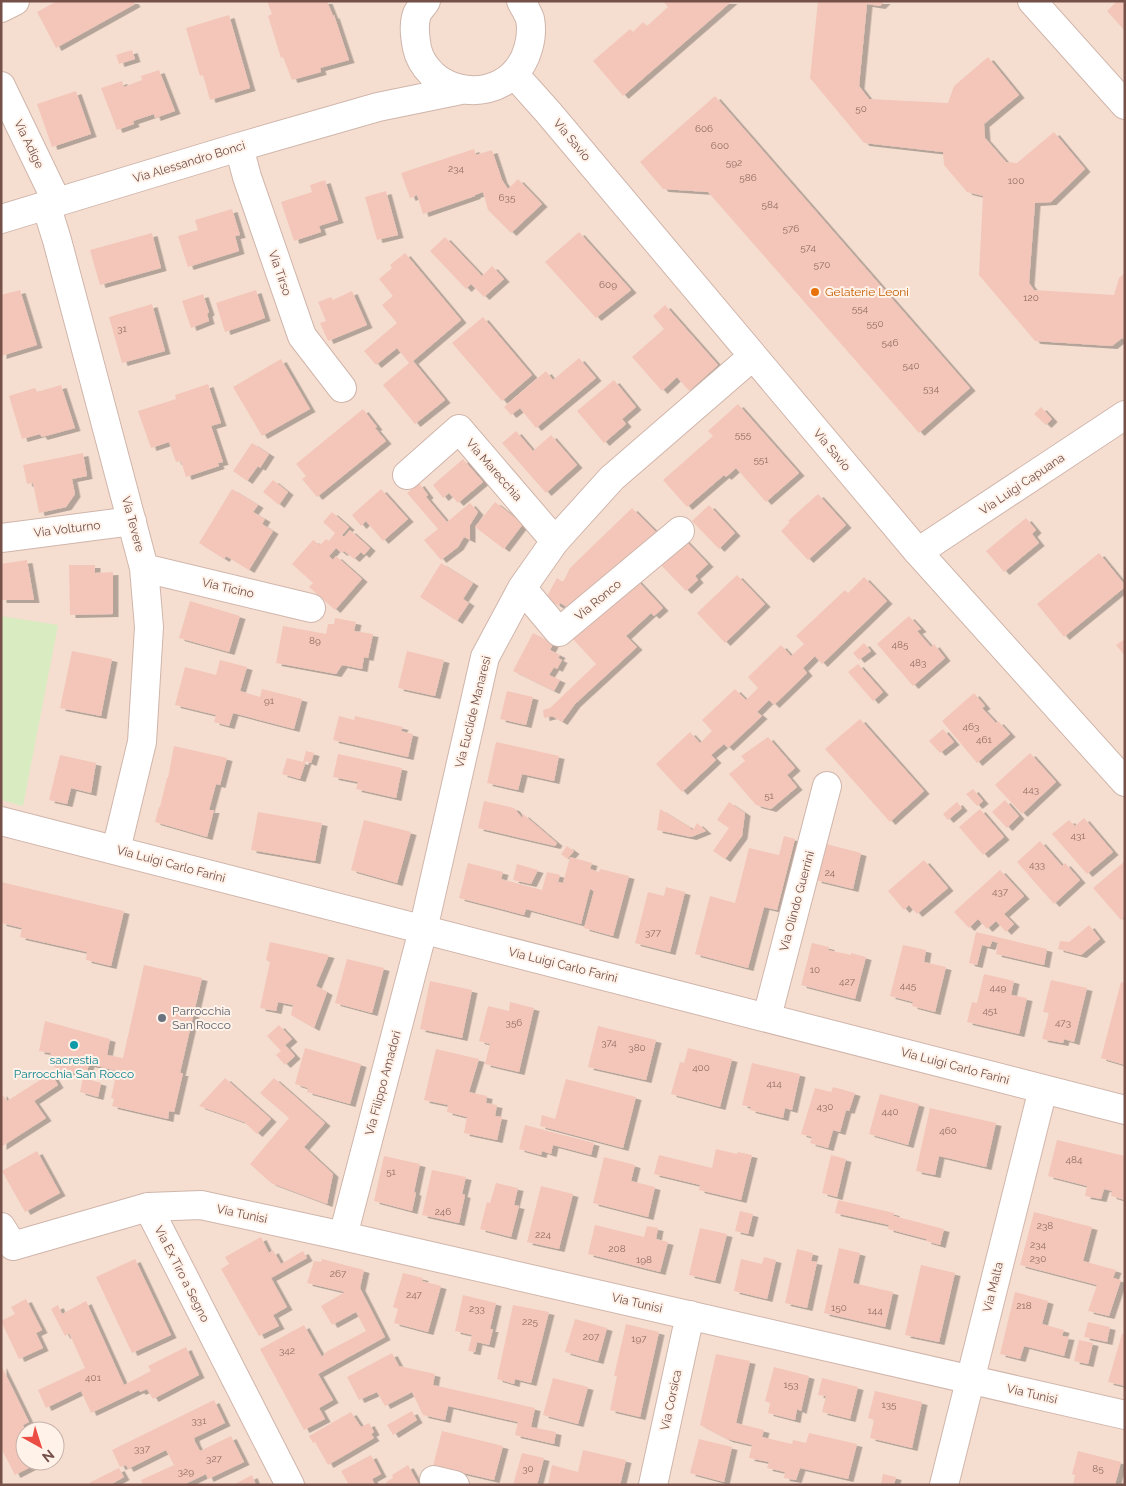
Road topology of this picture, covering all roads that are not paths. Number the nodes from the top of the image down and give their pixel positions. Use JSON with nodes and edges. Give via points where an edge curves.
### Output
{"nodes":[{"id":1,"x":16,"y":1,"type":"edge"},
{"id":2,"x":426,"y":1,"type":"edge"},
{"id":3,"x":522,"y":1,"type":"edge"},
{"id":4,"x":1032,"y":1,"type":"edge"},
{"id":5,"x":1,"y":8,"type":"edge"},
{"id":6,"x":427,"y":69,"type":"junction"},
{"id":7,"x":514,"y":74,"type":"junction"},
{"id":8,"x":1,"y":86,"type":"edge"},
{"id":9,"x":466,"y":90,"type":"junction"},
{"id":10,"x":1125,"y":105,"type":"edge"},
{"id":11,"x":378,"y":107,"type":"junction"},
{"id":12,"x":548,"y":112,"type":"junction"},
{"id":13,"x":239,"y":147,"type":"junction"},
{"id":14,"x":51,"y":204,"type":"junction"},
{"id":15,"x":1,"y":219,"type":"edge"},
{"id":16,"x":753,"y":356,"type":"junction"},
{"id":17,"x":342,"y":388,"type":"dead end"},
{"id":18,"x":1125,"y":415,"type":"edge"},
{"id":19,"x":407,"y":475,"type":"dead end"},
{"id":20,"x":132,"y":521,"type":"junction"},
{"id":21,"x":680,"y":531,"type":"dead end"},
{"id":22,"x":1,"y":538,"type":"edge"},
{"id":23,"x":555,"y":541,"type":"junction"},
{"id":24,"x":918,"y":552,"type":"junction"},
{"id":25,"x":144,"y":568,"type":"junction"},
{"id":26,"x":522,"y":588,"type":"junction"},
{"id":27,"x":312,"y":608,"type":"dead end"},
{"id":28,"x":1125,"y":782,"type":"edge"},
{"id":29,"x":827,"y":786,"type":"dead end"},
{"id":30,"x":1,"y":821,"type":"edge"},
{"id":31,"x":116,"y":850,"type":"junction"},
{"id":32,"x":423,"y":930,"type":"junction"},
{"id":33,"x":767,"y":1017,"type":"junction"},
{"id":34,"x":1043,"y":1089,"type":"junction"},
{"id":35,"x":1125,"y":1110,"type":"edge"},
{"id":36,"x":148,"y":1207,"type":"junction"},
{"id":37,"x":343,"y":1236,"type":"junction"},
{"id":38,"x":4,"y":1246,"type":"edge"},
{"id":39,"x":690,"y":1315,"type":"junction"},
{"id":40,"x":970,"y":1380,"type":"junction"},
{"id":41,"x":1125,"y":1415,"type":"edge"},
{"id":42,"x":290,"y":1485,"type":"edge"},
{"id":43,"x":653,"y":1485,"type":"edge"},
{"id":44,"x":944,"y":1485,"type":"edge"}],
"edges":[{"from":1,"to":5,"type":"street"},
{"from":2,"to":6,"type":"street","via":[[418,13],[414,34],[418,54]]},
{"from":3,"to":7,"type":"street","via":[[530,18],[531,37],[525,59]]},
{"from":4,"to":10,"type":"street"},
{"from":6,"to":9,"type":"street","via":[[441,82]]},
{"from":6,"to":11,"type":"street","name":"Via Alessandro Bonci"},
{"from":7,"to":9,"type":"street","name":"Via Alessandro Bonci","via":[[496,86]]},
{"from":7,"to":12,"type":"street","name":"Via Savio"},
{"from":8,"to":14,"type":"street","name":"Via Adige"},
{"from":9,"to":11,"type":"street","name":"Via Alessandro Bonci"},
{"from":9,"to":12,"type":"street","name":"Via Savio","via":[[507,94]]},
{"from":11,"to":13,"type":"street","name":"Via Alessandro Bonci"},
{"from":12,"to":16,"type":"street","name":"Via Savio"},
{"from":13,"to":14,"type":"street","name":"Via Alessandro Bonci"},
{"from":13,"to":17,"type":"street","name":"Via Tirso","via":[[246,177],[302,336]]},
{"from":14,"to":15,"type":"street","name":"Via Alessandro Bonci"},
{"from":14,"to":20,"type":"street","name":"Via Tevere","via":[[57,240]]},
{"from":16,"to":23,"type":"street","name":"Via Euclide Manaresi","via":[[612,478]]},
{"from":16,"to":24,"type":"street","name":"Via Savio"},
{"from":18,"to":24,"type":"street","name":"Via Luigi Capuana"},
{"from":19,"to":23,"type":"street","name":"Via Marecchia","via":[[459,429]]},
{"from":20,"to":22,"type":"street","name":"Via Volturno"},
{"from":20,"to":25,"type":"street","name":"Via Tevere"},
{"from":21,"to":26,"type":"street","name":"Via Ronco","via":[[560,632]]},
{"from":23,"to":26,"type":"street","name":"Via Euclide Manaresi"},
{"from":24,"to":28,"type":"street","name":"Via Savio"},
{"from":25,"to":27,"type":"street","name":"Via Ticino"},
{"from":25,"to":31,"type":"street","name":"Via Tevere","via":[[150,627],[142,742]]},
{"from":26,"to":32,"type":"street","name":"Via Euclide Manaresi","via":[[485,657]]},
{"from":29,"to":33,"type":"street","name":"Via Olindo Guerrini"},
{"from":30,"to":31,"type":"street","name":"Via Luigi Carlo Farini"},
{"from":31,"to":32,"type":"street","name":"Via Luigi Carlo Farini"},
{"from":32,"to":33,"type":"street","name":"Via Luigi Carlo Farini"},
{"from":32,"to":37,"type":"street","name":"Via Filippo Amadori"},
{"from":33,"to":34,"type":"street","name":"Via Luigi Carlo Farini"},
{"from":34,"to":35,"type":"street","name":"Via Luigi Carlo Farini"},
{"from":34,"to":40,"type":"street","name":"Via Malta"},
{"from":36,"to":37,"type":"street","name":"Via Tunisi","via":[[201,1205]]},
{"from":36,"to":38,"type":"street"},
{"from":36,"to":42,"type":"street","name":"Via Ex Tiro a Segno"},
{"from":37,"to":39,"type":"street","name":"Via Tunisi"},
{"from":39,"to":40,"type":"street","name":"Via Tunisi"},
{"from":39,"to":43,"type":"street","name":"Via Corsica"},
{"from":40,"to":41,"type":"street","name":"Via Tunisi"},
{"from":40,"to":44,"type":"street","name":"Via Malta"}]}
